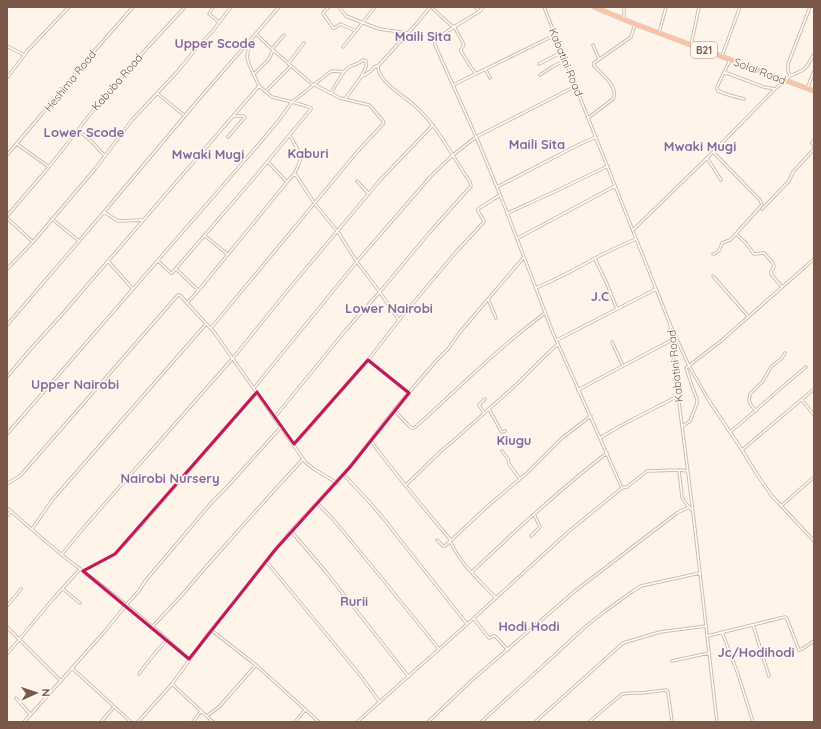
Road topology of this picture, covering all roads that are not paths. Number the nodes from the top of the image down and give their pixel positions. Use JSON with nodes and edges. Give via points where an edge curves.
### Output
{"nodes":[{"id":1,"x":69,"y":7,"type":"edge"},
{"id":2,"x":133,"y":7,"type":"edge"},
{"id":3,"x":185,"y":7,"type":"edge"},
{"id":4,"x":213,"y":7,"type":"edge"},
{"id":5,"x":231,"y":7,"type":"edge"},
{"id":6,"x":279,"y":7,"type":"edge"},
{"id":7,"x":329,"y":7,"type":"edge"},
{"id":8,"x":339,"y":7,"type":"edge"},
{"id":9,"x":375,"y":7,"type":"edge"},
{"id":10,"x":430,"y":7,"type":"edge"},
{"id":11,"x":475,"y":7,"type":"edge"},
{"id":12,"x":483,"y":7,"type":"edge"},
{"id":13,"x":544,"y":7,"type":"edge"},
{"id":14,"x":594,"y":7,"type":"edge"},
{"id":15,"x":624,"y":7,"type":"edge"},
{"id":16,"x":666,"y":7,"type":"edge"},
{"id":17,"x":699,"y":7,"type":"edge"},
{"id":18,"x":740,"y":7,"type":"edge"},
{"id":19,"x":810,"y":7,"type":"edge"},
{"id":20,"x":480,"y":11,"type":"junction"},
{"id":21,"x":624,"y":19,"type":"junction"},
{"id":22,"x":219,"y":22,"type":"junction"},
{"id":23,"x":363,"y":23,"type":"junction"},
{"id":24,"x":635,"y":24,"type":"junction"},
{"id":25,"x":454,"y":27,"type":"junction"},
{"id":26,"x":356,"y":32,"type":"junction"},
{"id":27,"x":408,"y":33,"type":"junction"},
{"id":28,"x":659,"y":33,"type":"junction"},
{"id":29,"x":256,"y":34,"type":"junction"},
{"id":30,"x":284,"y":35,"type":"dead end"},
{"id":31,"x":556,"y":35,"type":"junction"},
{"id":32,"x":250,"y":39,"type":"junction"},
{"id":33,"x":304,"y":43,"type":"dead end"},
{"id":34,"x":593,"y":45,"type":"dead end"},
{"id":35,"x":691,"y":45,"type":"junction"},
{"id":36,"x":7,"y":46,"type":"edge"},
{"id":37,"x":343,"y":47,"type":"dead end"},
{"id":38,"x":272,"y":50,"type":"junction"},
{"id":39,"x":562,"y":52,"type":"junction"},
{"id":40,"x":814,"y":54,"type":"edge"},
{"id":41,"x":24,"y":55,"type":"junction"},
{"id":42,"x":722,"y":56,"type":"junction"},
{"id":43,"x":599,"y":59,"type":"junction"},
{"id":44,"x":566,"y":60,"type":"junction"},
{"id":45,"x":730,"y":60,"type":"junction"},
{"id":46,"x":288,"y":64,"type":"junction"},
{"id":47,"x":539,"y":64,"type":"dead end"},
{"id":48,"x":291,"y":66,"type":"junction"},
{"id":49,"x":378,"y":66,"type":"junction"},
{"id":50,"x":486,"y":70,"type":"junction"},
{"id":51,"x":814,"y":71,"type":"edge"},
{"id":52,"x":344,"y":72,"type":"junction"},
{"id":53,"x":364,"y":72,"type":"junction"},
{"id":54,"x":724,"y":72,"type":"junction"},
{"id":55,"x":254,"y":74,"type":"junction"},
{"id":56,"x":366,"y":74,"type":"junction"},
{"id":57,"x":476,"y":74,"type":"junction"},
{"id":58,"x":540,"y":75,"type":"dead end"},
{"id":59,"x":790,"y":76,"type":"junction"},
{"id":60,"x":361,"y":77,"type":"junction"},
{"id":61,"x":7,"y":78,"type":"edge"},
{"id":62,"x":490,"y":78,"type":"dead end"},
{"id":63,"x":785,"y":80,"type":"junction"},
{"id":64,"x":314,"y":85,"type":"junction"},
{"id":65,"x":453,"y":85,"type":"junction"},
{"id":66,"x":259,"y":86,"type":"junction"},
{"id":67,"x":576,"y":86,"type":"junction"},
{"id":68,"x":776,"y":89,"type":"junction"},
{"id":69,"x":807,"y":89,"type":"junction"},
{"id":70,"x":814,"y":91,"type":"edge"},
{"id":71,"x":265,"y":92,"type":"junction"},
{"id":72,"x":158,"y":93,"type":"junction"},
{"id":73,"x":331,"y":93,"type":"junction"},
{"id":74,"x":346,"y":99,"type":"junction"},
{"id":75,"x":744,"y":99,"type":"dead end"},
{"id":76,"x":292,"y":102,"type":"junction"},
{"id":77,"x":185,"y":116,"type":"junction"},
{"id":78,"x":233,"y":116,"type":"junction"},
{"id":79,"x":588,"y":118,"type":"junction"},
{"id":80,"x":432,"y":125,"type":"junction"},
{"id":81,"x":78,"y":130,"type":"junction"},
{"id":82,"x":290,"y":136,"type":"junction"},
{"id":83,"x":228,"y":137,"type":"dead end"},
{"id":84,"x":476,"y":137,"type":"junction"},
{"id":85,"x":596,"y":137,"type":"junction"},
{"id":86,"x":814,"y":140,"type":"edge"},
{"id":87,"x":17,"y":144,"type":"junction"},
{"id":88,"x":814,"y":146,"type":"edge"},
{"id":89,"x":814,"y":150,"type":"edge"},
{"id":90,"x":713,"y":152,"type":"junction"},
{"id":91,"x":7,"y":155,"type":"edge"},
{"id":92,"x":453,"y":155,"type":"junction"},
{"id":93,"x":104,"y":156,"type":"junction"},
{"id":94,"x":707,"y":158,"type":"junction"},
{"id":95,"x":268,"y":162,"type":"junction"},
{"id":96,"x":49,"y":166,"type":"junction"},
{"id":97,"x":608,"y":166,"type":"junction"},
{"id":98,"x":294,"y":175,"type":"junction"},
{"id":99,"x":722,"y":180,"type":"dead end"},
{"id":100,"x":357,"y":181,"type":"dead end"},
{"id":101,"x":287,"y":182,"type":"junction"},
{"id":102,"x":615,"y":186,"type":"junction"},
{"id":103,"x":497,"y":187,"type":"junction"},
{"id":104,"x":369,"y":194,"type":"junction"},
{"id":105,"x":500,"y":195,"type":"junction"},
{"id":106,"x":315,"y":204,"type":"junction"},
{"id":107,"x":762,"y":209,"type":"dead end"},
{"id":108,"x":104,"y":212,"type":"junction"},
{"id":109,"x":507,"y":213,"type":"junction"},
{"id":110,"x":7,"y":217,"type":"edge"},
{"id":111,"x":52,"y":219,"type":"junction"},
{"id":112,"x":143,"y":220,"type":"junction"},
{"id":113,"x":633,"y":230,"type":"junction"},
{"id":114,"x":338,"y":232,"type":"junction"},
{"id":115,"x":736,"y":233,"type":"junction"},
{"id":116,"x":204,"y":235,"type":"junction"},
{"id":117,"x":636,"y":238,"type":"junction"},
{"id":118,"x":518,"y":239,"type":"junction"},
{"id":119,"x":79,"y":241,"type":"junction"},
{"id":120,"x":33,"y":242,"type":"junction"},
{"id":121,"x":227,"y":254,"type":"junction"},
{"id":122,"x":713,"y":254,"type":"dead end"},
{"id":123,"x":524,"y":257,"type":"junction"},
{"id":124,"x":594,"y":259,"type":"junction"},
{"id":125,"x":814,"y":259,"type":"edge"},
{"id":126,"x":108,"y":261,"type":"junction"},
{"id":127,"x":158,"y":261,"type":"junction"},
{"id":128,"x":357,"y":262,"type":"junction"},
{"id":129,"x":176,"y":269,"type":"junction"},
{"id":130,"x":7,"y":270,"type":"edge"},
{"id":131,"x":713,"y":276,"type":"dead end"},
{"id":132,"x":782,"y":287,"type":"junction"},
{"id":133,"x":536,"y":288,"type":"junction"},
{"id":134,"x":132,"y":289,"type":"junction"},
{"id":135,"x":656,"y":289,"type":"junction"},
{"id":136,"x":198,"y":290,"type":"junction"},
{"id":137,"x":379,"y":291,"type":"junction"},
{"id":138,"x":488,"y":299,"type":"junction"},
{"id":139,"x":187,"y":303,"type":"junction"},
{"id":140,"x":617,"y":309,"type":"junction"},
{"id":141,"x":545,"y":313,"type":"junction"},
{"id":142,"x":748,"y":316,"type":"junction"},
{"id":143,"x":496,"y":318,"type":"dead end"},
{"id":144,"x":399,"y":320,"type":"junction"},
{"id":145,"x":206,"y":324,"type":"junction"},
{"id":146,"x":670,"y":324,"type":"junction"},
{"id":147,"x":7,"y":325,"type":"edge"},
{"id":148,"x":211,"y":329,"type":"junction"},
{"id":149,"x":557,"y":340,"type":"junction"},
{"id":150,"x":670,"y":340,"type":"junction"},
{"id":151,"x":612,"y":342,"type":"dead end"},
{"id":152,"x":558,"y":344,"type":"junction"},
{"id":153,"x":785,"y":353,"type":"dead end"},
{"id":154,"x":233,"y":358,"type":"junction"},
{"id":155,"x":368,"y":360,"type":"junction"},
{"id":156,"x":623,"y":366,"type":"junction"},
{"id":157,"x":689,"y":366,"type":"junction"},
{"id":158,"x":806,"y":367,"type":"dead end"},
{"id":159,"x":7,"y":377,"type":"edge"},
{"id":160,"x":254,"y":388,"type":"junction"},
{"id":161,"x":814,"y":389,"type":"edge"},
{"id":162,"x":578,"y":390,"type":"junction"},
{"id":163,"x":257,"y":392,"type":"junction"},
{"id":164,"x":409,"y":393,"type":"junction"},
{"id":165,"x":678,"y":396,"type":"junction"},
{"id":166,"x":485,"y":398,"type":"dead end"},
{"id":167,"x":802,"y":400,"type":"junction"},
{"id":168,"x":489,"y":409,"type":"junction"},
{"id":169,"x":394,"y":410,"type":"junction"},
{"id":170,"x":756,"y":411,"type":"junction"},
{"id":171,"x":484,"y":413,"type":"junction"},
{"id":172,"x":814,"y":414,"type":"edge"},
{"id":173,"x":591,"y":416,"type":"junction"},
{"id":174,"x":274,"y":418,"type":"junction"},
{"id":175,"x":682,"y":426,"type":"junction"},
{"id":176,"x":281,"y":427,"type":"junction"},
{"id":177,"x":505,"y":431,"type":"dead end"},
{"id":178,"x":730,"y":432,"type":"junction"},
{"id":179,"x":7,"y":434,"type":"edge"},
{"id":180,"x":600,"y":438,"type":"junction"},
{"id":181,"x":371,"y":440,"type":"junction"},
{"id":182,"x":294,"y":444,"type":"junction"},
{"id":183,"x":742,"y":450,"type":"junction"},
{"id":184,"x":502,"y":451,"type":"dead end"},
{"id":185,"x":607,"y":452,"type":"junction"},
{"id":186,"x":303,"y":458,"type":"junction"},
{"id":187,"x":678,"y":470,"type":"junction"},
{"id":188,"x":688,"y":471,"type":"junction"},
{"id":189,"x":344,"y":474,"type":"junction"},
{"id":190,"x":814,"y":477,"type":"edge"},
{"id":191,"x":520,"y":479,"type":"junction"},
{"id":192,"x":337,"y":483,"type":"junction"},
{"id":193,"x":7,"y":484,"type":"edge"},
{"id":194,"x":406,"y":485,"type":"junction"},
{"id":195,"x":622,"y":488,"type":"junction"},
{"id":196,"x":317,"y":503,"type":"junction"},
{"id":197,"x":781,"y":506,"type":"junction"},
{"id":198,"x":689,"y":507,"type":"junction"},
{"id":199,"x":7,"y":508,"type":"edge"},
{"id":200,"x":11,"y":511,"type":"junction"},
{"id":201,"x":693,"y":512,"type":"junction"},
{"id":202,"x":534,"y":514,"type":"junction"},
{"id":203,"x":7,"y":516,"type":"edge"},
{"id":204,"x":32,"y":529,"type":"junction"},
{"id":205,"x":291,"y":531,"type":"junction"},
{"id":206,"x":531,"y":536,"type":"dead end"},
{"id":207,"x":437,"y":540,"type":"dead end"},
{"id":208,"x":450,"y":541,"type":"junction"},
{"id":209,"x":814,"y":541,"type":"edge"},
{"id":210,"x":62,"y":554,"type":"junction"},
{"id":211,"x":266,"y":561,"type":"junction"},
{"id":212,"x":80,"y":569,"type":"junction"},
{"id":213,"x":83,"y":570,"type":"junction"},
{"id":214,"x":472,"y":572,"type":"junction"},
{"id":215,"x":700,"y":573,"type":"junction"},
{"id":216,"x":22,"y":589,"type":"dead end"},
{"id":217,"x":63,"y":590,"type":"junction"},
{"id":218,"x":496,"y":598,"type":"junction"},
{"id":219,"x":80,"y":603,"type":"dead end"},
{"id":220,"x":126,"y":605,"type":"junction"},
{"id":221,"x":7,"y":606,"type":"edge"},
{"id":222,"x":474,"y":618,"type":"junction"},
{"id":223,"x":467,"y":624,"type":"junction"},
{"id":224,"x":753,"y":625,"type":"junction"},
{"id":225,"x":153,"y":626,"type":"junction"},
{"id":226,"x":706,"y":626,"type":"junction"},
{"id":227,"x":7,"y":627,"type":"edge"},
{"id":228,"x":211,"y":630,"type":"junction"},
{"id":229,"x":722,"y":632,"type":"junction"},
{"id":230,"x":707,"y":636,"type":"junction"},
{"id":231,"x":20,"y":639,"type":"junction"},
{"id":232,"x":167,"y":639,"type":"junction"},
{"id":233,"x":814,"y":641,"type":"edge"},
{"id":234,"x":439,"y":649,"type":"junction"},
{"id":235,"x":508,"y":650,"type":"junction"},
{"id":236,"x":7,"y":654,"type":"edge"},
{"id":237,"x":709,"y":654,"type":"junction"},
{"id":238,"x":189,"y":659,"type":"junction"},
{"id":239,"x":672,"y":661,"type":"dead end"},
{"id":240,"x":256,"y":665,"type":"junction"},
{"id":241,"x":72,"y":668,"type":"junction"},
{"id":242,"x":139,"y":674,"type":"dead end"},
{"id":243,"x":769,"y":676,"type":"dead end"},
{"id":244,"x":409,"y":677,"type":"junction"},
{"id":245,"x":61,"y":681,"type":"junction"},
{"id":246,"x":172,"y":684,"type":"junction"},
{"id":247,"x":16,"y":698,"type":"dead end"},
{"id":248,"x":380,"y":701,"type":"junction"},
{"id":249,"x":114,"y":707,"type":"junction"},
{"id":250,"x":305,"y":710,"type":"junction"},
{"id":251,"x":201,"y":711,"type":"junction"},
{"id":252,"x":30,"y":714,"type":"junction"},
{"id":253,"x":207,"y":716,"type":"junction"},
{"id":254,"x":24,"y":722,"type":"edge"},
{"id":255,"x":101,"y":722,"type":"edge"},
{"id":256,"x":130,"y":722,"type":"edge"},
{"id":257,"x":138,"y":722,"type":"edge"},
{"id":258,"x":193,"y":722,"type":"edge"},
{"id":259,"x":212,"y":722,"type":"edge"},
{"id":260,"x":295,"y":722,"type":"edge"},
{"id":261,"x":319,"y":722,"type":"edge"},
{"id":262,"x":357,"y":722,"type":"edge"},
{"id":263,"x":428,"y":722,"type":"edge"},
{"id":264,"x":481,"y":722,"type":"edge"},
{"id":265,"x":535,"y":722,"type":"edge"},
{"id":266,"x":589,"y":722,"type":"edge"},
{"id":267,"x":672,"y":722,"type":"edge"},
{"id":268,"x":717,"y":722,"type":"edge"},
{"id":269,"x":753,"y":722,"type":"edge"}],
"edges":[{"from":1,"to":41,"type":"street"},
{"from":2,"to":87,"type":"street","name":"Heshima Road"},
{"from":3,"to":81,"type":"street","name":"Kabuba Road","via":[[102,99]]},
{"from":4,"to":22,"type":"street","via":[[208,14]]},
{"from":5,"to":22,"type":"street"},
{"from":6,"to":29,"type":"street"},
{"from":7,"to":26,"type":"street","via":[[324,15],[333,28],[340,24]]},
{"from":8,"to":23,"type":"street","via":[[346,16]]},
{"from":9,"to":23,"type":"street"},
{"from":10,"to":25,"type":"street"},
{"from":10,"to":27,"type":"street"},
{"from":11,"to":20,"type":"street"},
{"from":12,"to":20,"type":"street"},
{"from":13,"to":31,"type":"street","name":"Kabatini Road"},
{"from":14,"to":21,"type":"highway","name":"Solai Road","number":"B21"},
{"from":15,"to":21,"type":"street"},
{"from":16,"to":28,"type":"street"},
{"from":17,"to":35,"type":"street"},
{"from":18,"to":42,"type":"street"},
{"from":19,"to":59,"type":"street","via":[[788,64]]},
{"from":20,"to":25,"type":"street"},
{"from":21,"to":24,"type":"highway","name":"Solai Road","number":"B21"},
{"from":22,"to":72,"type":"street"},
{"from":23,"to":26,"type":"street"},
{"from":23,"to":27,"type":"street","via":[[382,30]]},
{"from":24,"to":28,"type":"highway","name":"Solai Road","number":"B21"},
{"from":24,"to":43,"type":"street","via":[[631,37]]},
{"from":25,"to":57,"type":"street","via":[[464,45],[461,51]]},
{"from":25,"to":65,"type":"street","via":[[434,42]]},
{"from":26,"to":37,"type":"street"},
{"from":27,"to":49,"type":"street"},
{"from":28,"to":35,"type":"highway","name":"Solai Road","number":"B21"},
{"from":29,"to":32,"type":"street"},
{"from":29,"to":38,"type":"street"},
{"from":30,"to":38,"type":"street"},
{"from":31,"to":39,"type":"street","name":"Kabatini Road"},
{"from":31,"to":50,"type":"street"},
{"from":32,"to":55,"type":"street","via":[[247,57]]},
{"from":32,"to":77,"type":"street"},
{"from":33,"to":46,"type":"street"},
{"from":34,"to":43,"type":"street"},
{"from":35,"to":42,"type":"highway","name":"Solai Road","number":"B21"},
{"from":36,"to":41,"type":"street"},
{"from":38,"to":46,"type":"street"},
{"from":38,"to":55,"type":"street","via":[[269,59]]},
{"from":39,"to":44,"type":"street","name":"Kabatini Road"},
{"from":39,"to":47,"type":"street"},
{"from":40,"to":59,"type":"street","via":[[803,70]]},
{"from":41,"to":61,"type":"street"},
{"from":42,"to":45,"type":"highway","name":"Solai Road","number":"B21"},
{"from":43,"to":79,"type":"street","via":[[594,64],[612,86],[614,96]]},
{"from":44,"to":58,"type":"street"},
{"from":44,"to":67,"type":"street","name":"Kabatini Road"},
{"from":45,"to":54,"type":"street"},
{"from":45,"to":63,"type":"highway","name":"Solai Road","number":"B21"},
{"from":46,"to":48,"type":"street"},
{"from":48,"to":64,"type":"street"},
{"from":48,"to":71,"type":"street"},
{"from":49,"to":56,"type":"street"},
{"from":49,"to":80,"type":"street","via":[[377,69],[391,88],[414,105]]},
{"from":50,"to":57,"type":"street"},
{"from":50,"to":62,"type":"street"},
{"from":51,"to":69,"type":"street"},
{"from":52,"to":53,"type":"street","via":[[350,66],[366,60]]},
{"from":52,"to":64,"type":"street","via":[[331,72]]},
{"from":52,"to":73,"type":"street"},
{"from":53,"to":56,"type":"street"},
{"from":53,"to":60,"type":"street"},
{"from":54,"to":68,"type":"street"},
{"from":54,"to":75,"type":"street","via":[[717,86],[718,90]]},
{"from":55,"to":66,"type":"street"},
{"from":56,"to":60,"type":"street"},
{"from":57,"to":65,"type":"street"},
{"from":59,"to":63,"type":"street"},
{"from":60,"to":74,"type":"street"},
{"from":63,"to":68,"type":"street"},
{"from":63,"to":69,"type":"highway","name":"Solai Road","number":"B21"},
{"from":64,"to":73,"type":"street"},
{"from":64,"to":76,"type":"street"},
{"from":65,"to":84,"type":"street"},
{"from":66,"to":71,"type":"street"},
{"from":66,"to":78,"type":"street"},
{"from":67,"to":79,"type":"street","name":"Kabatini Road"},
{"from":67,"to":84,"type":"street"},
{"from":68,"to":90,"type":"street"},
{"from":69,"to":70,"type":"highway","name":"Solai Road","number":"B21"},
{"from":71,"to":76,"type":"street"},
{"from":72,"to":77,"type":"street"},
{"from":72,"to":93,"type":"street","via":[[132,120]]},
{"from":73,"to":74,"type":"street"},
{"from":74,"to":106,"type":"street","via":[[371,106],[384,123]]},
{"from":76,"to":82,"type":"street","via":[[311,109]]},
{"from":76,"to":127,"type":"street"},
{"from":77,"to":108,"type":"street"},
{"from":78,"to":83,"type":"street","via":[[245,117]]},
{"from":78,"to":112,"type":"street"},
{"from":79,"to":85,"type":"street","name":"Kabatini Road"},
{"from":80,"to":92,"type":"street"},
{"from":80,"to":104,"type":"street"},
{"from":81,"to":93,"type":"street"},
{"from":81,"to":96,"type":"street","name":"Kabuba Road"},
{"from":82,"to":95,"type":"street"},
{"from":82,"to":98,"type":"street","via":[[300,157]]},
{"from":84,"to":92,"type":"street"},
{"from":84,"to":103,"type":"street"},
{"from":85,"to":97,"type":"street","name":"Kabatini Road"},
{"from":85,"to":103,"type":"street"},
{"from":86,"to":88,"type":"street"},
{"from":87,"to":91,"type":"street","name":"Heshima Road"},
{"from":87,"to":96,"type":"street"},
{"from":89,"to":107,"type":"street"},
{"from":90,"to":94,"type":"street"},
{"from":90,"to":115,"type":"street","via":[[762,205]]},
{"from":92,"to":128,"type":"street","via":[[416,192]]},
{"from":92,"to":137,"type":"street","via":[[471,186]]},
{"from":93,"to":111,"type":"street"},
{"from":94,"to":99,"type":"street"},
{"from":94,"to":113,"type":"street"},
{"from":95,"to":101,"type":"street"},
{"from":95,"to":116,"type":"street"},
{"from":96,"to":110,"type":"street","name":"Kabuba Road"},
{"from":97,"to":102,"type":"street","name":"Kabatini Road"},
{"from":97,"to":109,"type":"street"},
{"from":98,"to":101,"type":"street"},
{"from":98,"to":106,"type":"street"},
{"from":100,"to":104,"type":"street"},
{"from":101,"to":121,"type":"street"},
{"from":102,"to":113,"type":"street","name":"Kabatini Road"},
{"from":102,"to":118,"type":"street"},
{"from":103,"to":105,"type":"street"},
{"from":104,"to":114,"type":"street"},
{"from":105,"to":109,"type":"street"},
{"from":105,"to":144,"type":"street","via":[[478,209],[483,223]]},
{"from":106,"to":114,"type":"street"},
{"from":106,"to":148,"type":"street"},
{"from":108,"to":112,"type":"street","via":[[118,221]]},
{"from":108,"to":119,"type":"street"},
{"from":109,"to":118,"type":"street"},
{"from":110,"to":120,"type":"street"},
{"from":111,"to":119,"type":"street"},
{"from":111,"to":120,"type":"street"},
{"from":112,"to":126,"type":"street"},
{"from":113,"to":117,"type":"street","name":"Kabatini Road"},
{"from":114,"to":128,"type":"street"},
{"from":114,"to":154,"type":"street"},
{"from":115,"to":122,"type":"street","via":[[730,240],[722,243],[719,251]]},
{"from":115,"to":132,"type":"street","via":[[752,253],[764,253],[773,263],[771,274]]},
{"from":116,"to":121,"type":"street"},
{"from":116,"to":129,"type":"street"},
{"from":117,"to":124,"type":"street"},
{"from":117,"to":135,"type":"street","name":"Kabatini Road"},
{"from":118,"to":123,"type":"street"},
{"from":119,"to":147,"type":"street"},
{"from":120,"to":130,"type":"street"},
{"from":121,"to":136,"type":"street"},
{"from":123,"to":133,"type":"street"},
{"from":123,"to":138,"type":"street"},
{"from":124,"to":133,"type":"street"},
{"from":124,"to":140,"type":"street"},
{"from":125,"to":132,"type":"street"},
{"from":126,"to":134,"type":"street"},
{"from":126,"to":159,"type":"street"},
{"from":127,"to":129,"type":"street","via":[[171,273]]},
{"from":127,"to":134,"type":"street"},
{"from":128,"to":137,"type":"street"},
{"from":128,"to":160,"type":"street"},
{"from":129,"to":136,"type":"street"},
{"from":131,"to":142,"type":"street"},
{"from":132,"to":142,"type":"street"},
{"from":133,"to":141,"type":"street"},
{"from":134,"to":179,"type":"street"},
{"from":135,"to":140,"type":"street"},
{"from":135,"to":146,"type":"street","name":"Kabatini Road"},
{"from":136,"to":139,"type":"street"},
{"from":137,"to":144,"type":"street"},
{"from":137,"to":174,"type":"street"},
{"from":138,"to":143,"type":"street"},
{"from":138,"to":164,"type":"street"},
{"from":139,"to":145,"type":"street"},
{"from":139,"to":193,"type":"street","via":[[181,296],[176,296],[20,476]]},
{"from":140,"to":149,"type":"street"},
{"from":141,"to":149,"type":"street"},
{"from":141,"to":169,"type":"street","via":[[473,373],[414,428],[410,428]]},
{"from":142,"to":157,"type":"street"},
{"from":144,"to":155,"type":"street"},
{"from":145,"to":148,"type":"street"},
{"from":145,"to":204,"type":"street","via":[[53,499]]},
{"from":146,"to":150,"type":"street","name":"Kabatini Road"},
{"from":146,"to":157,"type":"street"},
{"from":148,"to":154,"type":"street"},
{"from":149,"to":152,"type":"street"},
{"from":150,"to":156,"type":"street"},
{"from":150,"to":165,"type":"street","name":"Kabatini Road"},
{"from":151,"to":156,"type":"street"},
{"from":152,"to":162,"type":"street"},
{"from":152,"to":168,"type":"street"},
{"from":153,"to":170,"type":"street","via":[[750,394],[749,400]]},
{"from":154,"to":160,"type":"street"},
{"from":154,"to":210,"type":"street"},
{"from":155,"to":164,"type":"street"},
{"from":155,"to":182,"type":"street"},
{"from":156,"to":162,"type":"street"},
{"from":157,"to":175,"type":"street","via":[[686,368],[697,403],[690,421]]},
{"from":157,"to":178,"type":"street"},
{"from":158,"to":170,"type":"street"},
{"from":160,"to":163,"type":"street"},
{"from":161,"to":167,"type":"street"},
{"from":162,"to":173,"type":"street"},
{"from":163,"to":174,"type":"street"},
{"from":163,"to":213,"type":"street","via":[[115,554]]},
{"from":164,"to":169,"type":"street"},
{"from":165,"to":175,"type":"street","name":"Kabatini Road"},
{"from":165,"to":180,"type":"street"},
{"from":166,"to":171,"type":"street","via":[[479,405]]},
{"from":167,"to":172,"type":"street"},
{"from":167,"to":183,"type":"street"},
{"from":168,"to":171,"type":"street"},
{"from":168,"to":177,"type":"street","via":[[501,431]]},
{"from":169,"to":181,"type":"street"},
{"from":170,"to":178,"type":"street"},
{"from":171,"to":194,"type":"street"},
{"from":173,"to":180,"type":"street"},
{"from":173,"to":191,"type":"street","via":[[562,438]]},
{"from":174,"to":176,"type":"street"},
{"from":175,"to":188,"type":"street","name":"Kabatini Road"},
{"from":176,"to":182,"type":"street"},
{"from":176,"to":220,"type":"street","via":[[212,502]]},
{"from":178,"to":183,"type":"street"},
{"from":180,"to":185,"type":"street"},
{"from":181,"to":189,"type":"street"},
{"from":181,"to":194,"type":"street"},
{"from":182,"to":186,"type":"street"},
{"from":183,"to":197,"type":"street"},
{"from":184,"to":191,"type":"street"},
{"from":185,"to":195,"type":"street"},
{"from":185,"to":202,"type":"street"},
{"from":186,"to":192,"type":"street","via":[[310,466]]},
{"from":186,"to":225,"type":"street"},
{"from":187,"to":188,"type":"street"},
{"from":187,"to":195,"type":"street","via":[[647,471]]},
{"from":187,"to":198,"type":"street","via":[[682,497]]},
{"from":188,"to":201,"type":"street","name":"Kabatini Road"},
{"from":189,"to":192,"type":"street"},
{"from":189,"to":223,"type":"street","via":[[384,518]]},
{"from":190,"to":197,"type":"street"},
{"from":191,"to":208,"type":"street"},
{"from":192,"to":196,"type":"street"},
{"from":194,"to":208,"type":"street"},
{"from":195,"to":218,"type":"street","via":[[568,532]]},
{"from":196,"to":205,"type":"street"},
{"from":196,"to":234,"type":"street"},
{"from":197,"to":209,"type":"street"},
{"from":198,"to":201,"type":"street"},
{"from":198,"to":235,"type":"street","via":[[585,583]]},
{"from":199,"to":200,"type":"street"},
{"from":200,"to":203,"type":"street"},
{"from":200,"to":204,"type":"street"},
{"from":201,"to":215,"type":"street","name":"Kabatini Road"},
{"from":202,"to":206,"type":"street","via":[[540,526]]},
{"from":202,"to":214,"type":"street"},
{"from":204,"to":210,"type":"street"},
{"from":205,"to":211,"type":"street"},
{"from":205,"to":244,"type":"street"},
{"from":207,"to":208,"type":"street","via":[[444,547]]},
{"from":208,"to":214,"type":"street"},
{"from":210,"to":212,"type":"street"},
{"from":211,"to":228,"type":"street"},
{"from":211,"to":248,"type":"street"},
{"from":212,"to":213,"type":"street"},
{"from":212,"to":217,"type":"street"},
{"from":213,"to":220,"type":"street"},
{"from":214,"to":218,"type":"street"},
{"from":215,"to":226,"type":"street","name":"Kabatini Road"},
{"from":215,"to":264,"type":"street","via":[[641,586],[633,591],[584,628]]},
{"from":216,"to":221,"type":"street"},
{"from":217,"to":219,"type":"street"},
{"from":217,"to":231,"type":"street"},
{"from":218,"to":222,"type":"street"},
{"from":220,"to":225,"type":"street"},
{"from":220,"to":241,"type":"street"},
{"from":222,"to":223,"type":"street"},
{"from":222,"to":235,"type":"street","via":[[488,638],[495,636]]},
{"from":223,"to":234,"type":"street"},
{"from":224,"to":229,"type":"street"},
{"from":224,"to":233,"type":"street","via":[[785,617],[799,650]]},
{"from":224,"to":243,"type":"street"},
{"from":225,"to":232,"type":"street"},
{"from":226,"to":230,"type":"street","name":"Kabatini Road"},
{"from":226,"to":265,"type":"street","via":[[660,632],[624,643]]},
{"from":227,"to":231,"type":"street"},
{"from":228,"to":238,"type":"street"},
{"from":228,"to":240,"type":"street"},
{"from":229,"to":230,"type":"street"},
{"from":229,"to":269,"type":"street"},
{"from":230,"to":237,"type":"street","name":"Kabatini Road"},
{"from":231,"to":236,"type":"street"},
{"from":231,"to":245,"type":"street"},
{"from":232,"to":238,"type":"street"},
{"from":232,"to":242,"type":"street"},
{"from":234,"to":244,"type":"street"},
{"from":235,"to":263,"type":"street"},
{"from":237,"to":239,"type":"street"},
{"from":237,"to":268,"type":"street","name":"Kabatini Road"},
{"from":238,"to":246,"type":"street"},
{"from":240,"to":250,"type":"street"},
{"from":240,"to":253,"type":"street","via":[[219,707]]},
{"from":241,"to":245,"type":"street"},
{"from":241,"to":249,"type":"street"},
{"from":244,"to":248,"type":"street"},
{"from":245,"to":252,"type":"street"},
{"from":246,"to":251,"type":"street"},
{"from":246,"to":257,"type":"street"},
{"from":247,"to":252,"type":"street"},
{"from":248,"to":262,"type":"street"},
{"from":249,"to":255,"type":"street"},
{"from":249,"to":256,"type":"street"},
{"from":250,"to":260,"type":"street"},
{"from":250,"to":261,"type":"street"},
{"from":251,"to":253,"type":"street"},
{"from":251,"to":258,"type":"street"},
{"from":252,"to":254,"type":"street"},
{"from":253,"to":259,"type":"street"},
{"from":266,"to":267,"type":"street","via":[[622,694],[666,690]]}]}
